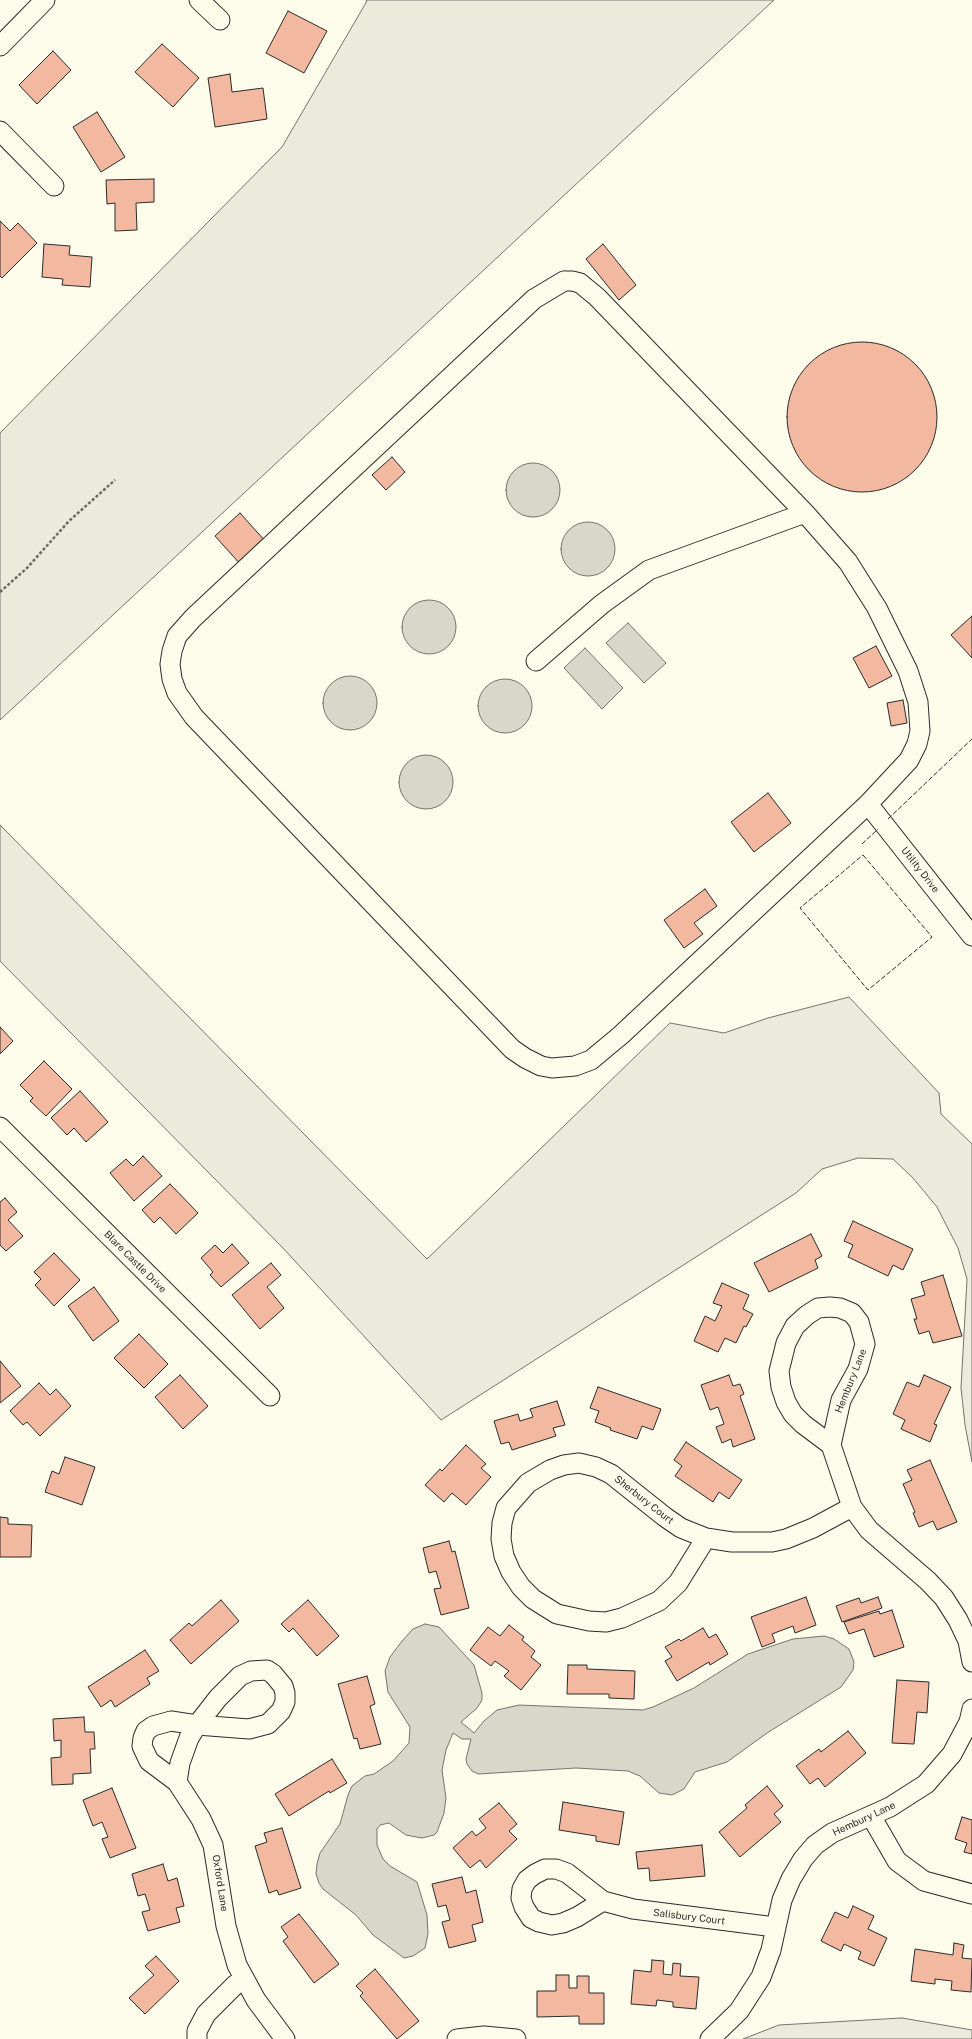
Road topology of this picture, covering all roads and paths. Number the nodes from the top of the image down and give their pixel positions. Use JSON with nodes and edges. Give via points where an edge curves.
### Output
{"nodes":[{"id":1,"x":45,"y":0,"type":"edge"},
{"id":2,"x":199,"y":0,"type":"edge"},
{"id":3,"x":220,"y":20,"type":"dead end"},
{"id":4,"x":0,"y":46,"type":"edge"},
{"id":5,"x":0,"y":131,"type":"edge"},
{"id":6,"x":54,"y":186,"type":"dead end"},
{"id":7,"x":115,"y":480,"type":"dead end"},
{"id":8,"x":805,"y":513,"type":"junction"},
{"id":9,"x":0,"y":592,"type":"edge"},
{"id":10,"x":536,"y":661,"type":"dead end"},
{"id":11,"x":868,"y":804,"type":"junction"},
{"id":12,"x":972,"y":936,"type":"edge"},
{"id":13,"x":0,"y":1128,"type":"edge"},
{"id":14,"x":270,"y":1396,"type":"dead end"},
{"id":15,"x":831,"y":1445,"type":"junction"},
{"id":16,"x":852,"y":1507,"type":"junction"},
{"id":17,"x":706,"y":1538,"type":"junction"},
{"id":18,"x":972,"y":1662,"type":"edge"},
{"id":19,"x":972,"y":1709,"type":"edge"},
{"id":20,"x":177,"y":1782,"type":"junction"},
{"id":21,"x":871,"y":1816,"type":"junction"},
{"id":22,"x":972,"y":1894,"type":"edge"},
{"id":23,"x":603,"y":1901,"type":"dead end"},
{"id":24,"x":775,"y":1927,"type":"junction"},
{"id":25,"x":244,"y":1979,"type":"junction"},
{"id":26,"x":280,"y":2038,"type":"edge"},
{"id":27,"x":197,"y":2039,"type":"edge"},
{"id":28,"x":457,"y":2039,"type":"edge"},
{"id":29,"x":516,"y":2039,"type":"edge"},
{"id":30,"x":710,"y":2039,"type":"edge"}],
"edges":[{"from":1,"to":4,"type":"street"},
{"from":2,"to":3,"type":"street"},
{"from":5,"to":6,"type":"street"},
{"from":7,"to":9,"type":"path","via":[[69,521],[27,568]]},
{"from":8,"to":10,"type":"street","via":[[649,570],[602,604]]},
{"from":8,"to":11,"type":"street","via":[[848,562],[877,608],[908,671],[918,702],[920,731],[917,744],[909,760]]},
{"from":8,"to":11,"type":"street","via":[[597,297],[580,283],[564,281],[534,299],[193,618],[177,636],[172,651],[172,678],[177,693],[194,717],[512,1049],[541,1066],[552,1068],[575,1066],[591,1060],[605,1050]]},
{"from":11,"to":12,"type":"street","name":"Utility Drive"},
{"from":13,"to":14,"type":"street","name":"Blare Castle Drive"},
{"from":15,"to":15,"type":"street","name":"Hembury Lane","via":[[841,1400],[858,1369],[866,1344],[859,1322],[852,1313],[830,1306],[818,1308],[795,1326],[786,1344],[779,1371],[784,1395],[793,1414]]},
{"from":15,"to":16,"type":"street"},
{"from":16,"to":17,"type":"street","name":"Sherbury Court","via":[[813,1528],[772,1542],[732,1542]]},
{"from":16,"to":18,"type":"street","via":[[869,1530],[944,1598],[968,1641]]},
{"from":17,"to":17,"type":"street","name":"Sherbury Court","via":[[681,1528],[664,1517],[611,1474],[596,1467],[579,1464],[564,1465],[550,1470],[528,1483],[506,1508],[501,1539],[504,1556],[511,1572],[533,1600],[557,1614],[606,1622],[622,1618],[659,1601],[678,1583]]},
{"from":19,"to":21,"type":"street","name":"Hembury Lane","via":[[962,1737],[942,1768],[909,1797]]},
{"from":20,"to":20,"type":"street","name":"Oxford Lane","via":[[184,1751],[197,1725],[161,1723],[146,1731],[142,1746],[149,1761]]},
{"from":20,"to":25,"type":"street","name":"Oxford Lane","via":[[214,1845],[226,1926],[233,1954]]},
{"from":21,"to":22,"type":"street","via":[[897,1860],[924,1881]]},
{"from":21,"to":24,"type":"street","name":"Hembury Lane","via":[[851,1823],[815,1845],[791,1879]]},
{"from":23,"to":24,"type":"street","name":"Salisbury Court","via":[[650,1913]]},
{"from":24,"to":30,"type":"street","name":"Hembury Lane","via":[[767,1964],[752,1993],[739,2011]]},
{"from":25,"to":26,"type":"street","name":"Oxford Lane"},
{"from":25,"to":27,"type":"street","via":[[206,2014],[197,2031]]},
{"from":28,"to":29,"type":"street","via":[[484,2036]]}]}
